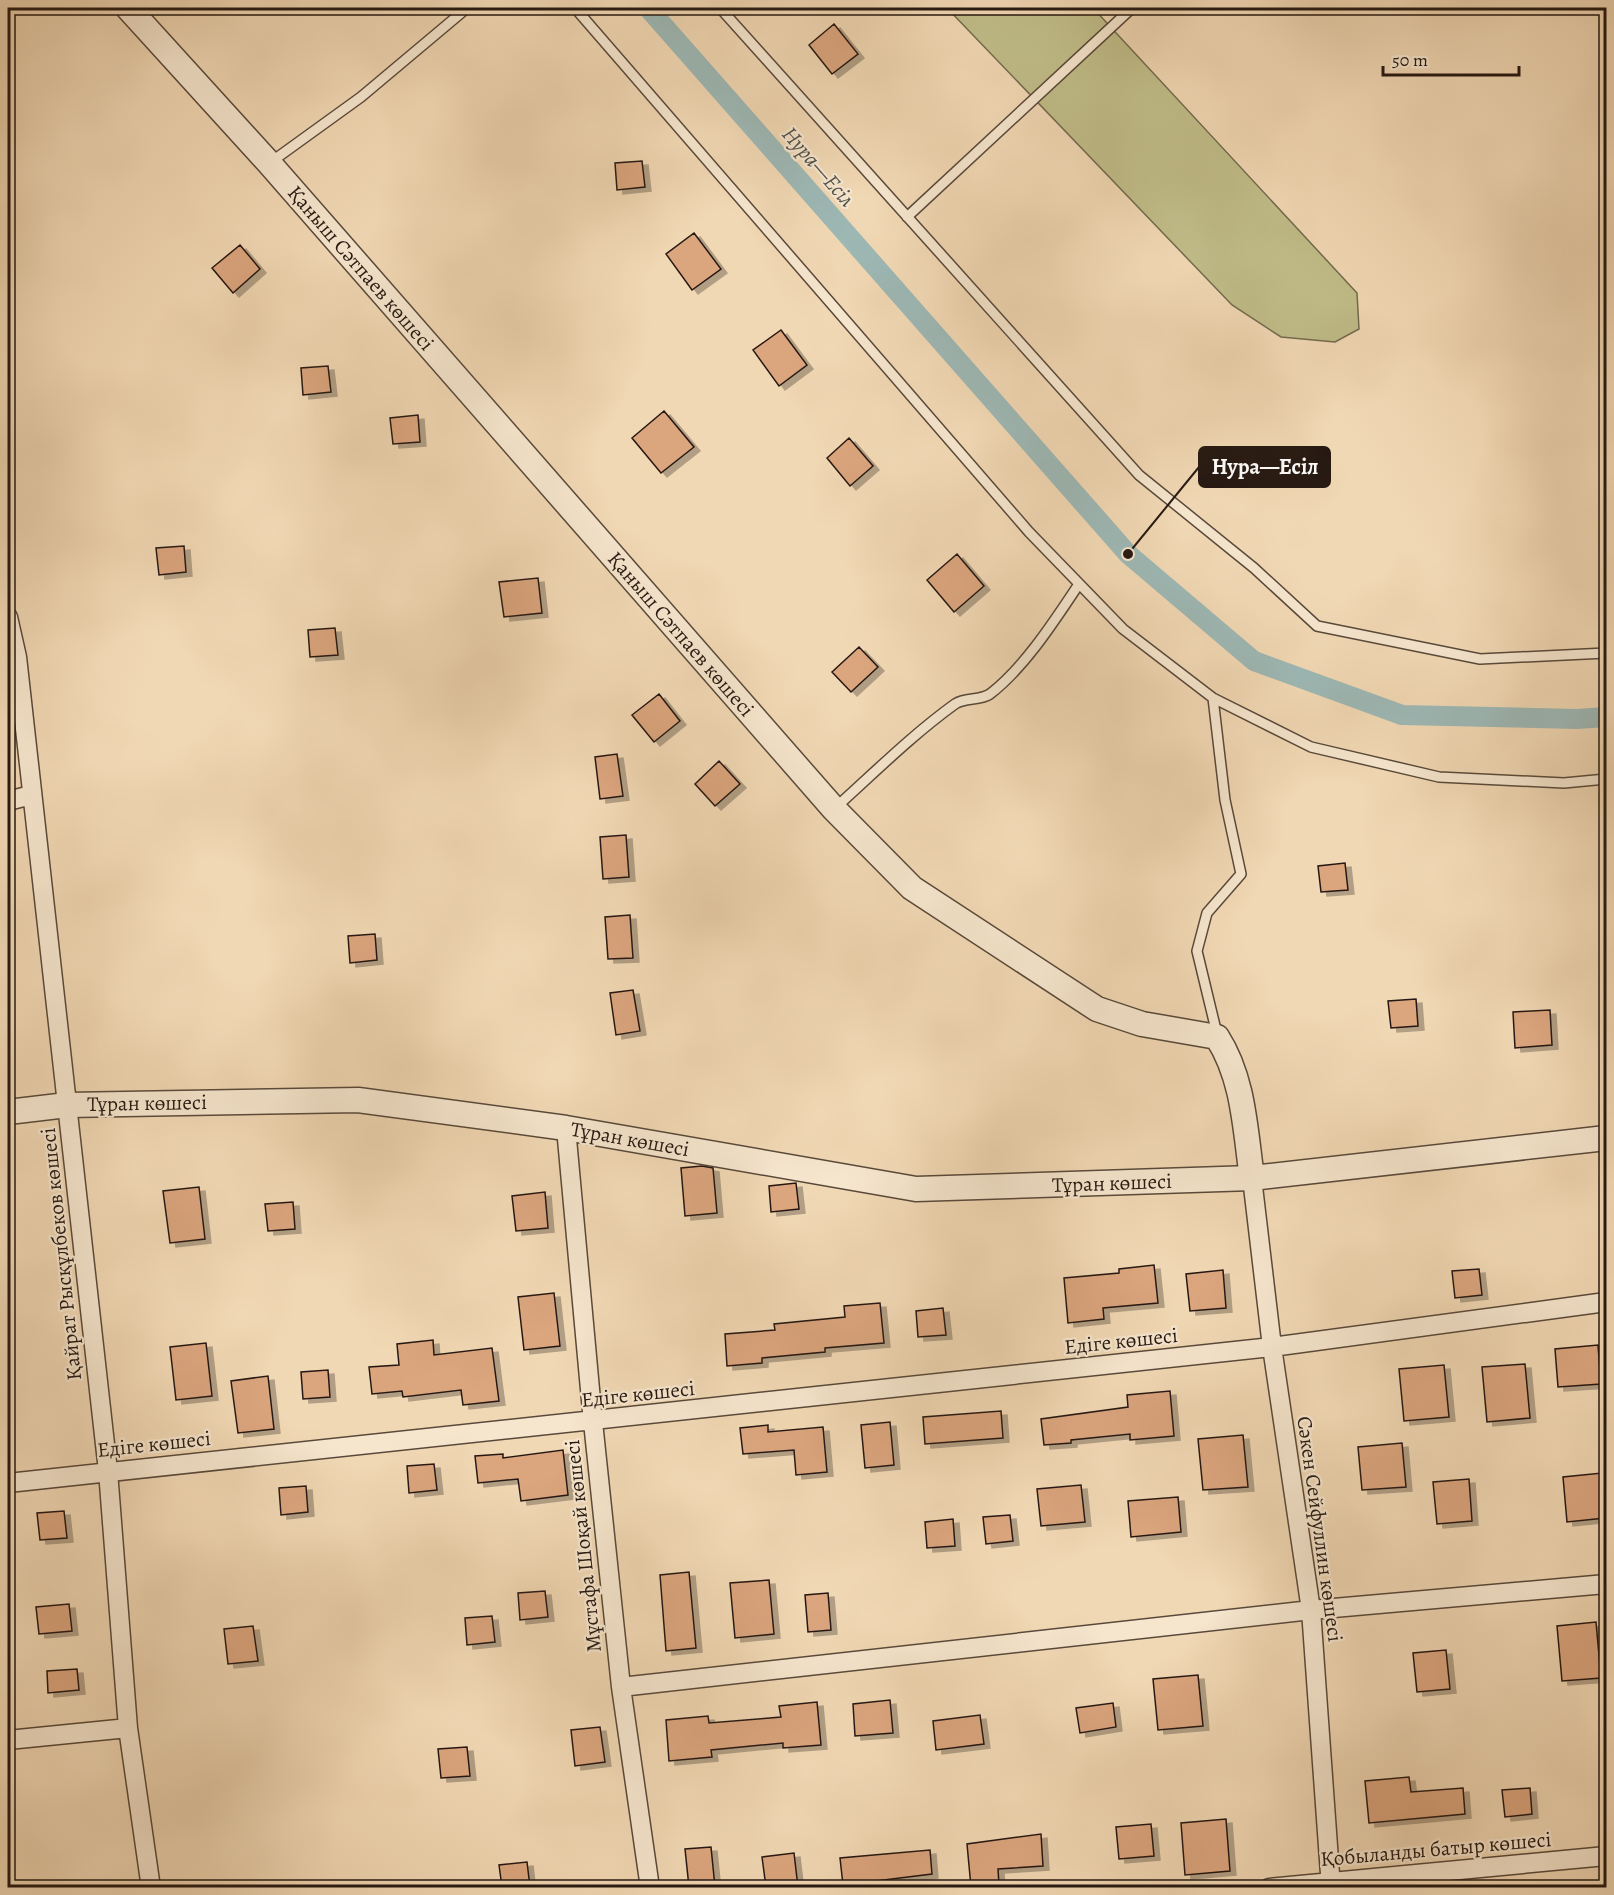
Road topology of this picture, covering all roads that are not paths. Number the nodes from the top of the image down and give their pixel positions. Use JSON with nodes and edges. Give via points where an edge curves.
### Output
{"nodes":[{"id":1,"x":128,"y":8,"type":"edge"},
{"id":2,"x":467,"y":8,"type":"edge"},
{"id":3,"x":575,"y":8,"type":"edge"},
{"id":4,"x":720,"y":8,"type":"edge"},
{"id":5,"x":1132,"y":8,"type":"edge"},
{"id":6,"x":269,"y":163,"type":"junction"},
{"id":7,"x":908,"y":217,"type":"junction"},
{"id":8,"x":1079,"y":584,"type":"junction"},
{"id":9,"x":8,"y":617,"type":"edge"},
{"id":10,"x":1606,"y":653,"type":"edge"},
{"id":11,"x":1213,"y":698,"type":"junction"},
{"id":12,"x":1606,"y":779,"type":"edge"},
{"id":13,"x":31,"y":795,"type":"junction"},
{"id":14,"x":8,"y":801,"type":"edge"},
{"id":15,"x":834,"y":809,"type":"junction"},
{"id":16,"x":1217,"y":1037,"type":"junction"},
{"id":17,"x":67,"y":1105,"type":"junction"},
{"id":18,"x":8,"y":1112,"type":"edge"},
{"id":19,"x":566,"y":1128,"type":"junction"},
{"id":20,"x":1606,"y":1138,"type":"edge"},
{"id":21,"x":1252,"y":1178,"type":"junction"},
{"id":22,"x":1606,"y":1302,"type":"edge"},
{"id":23,"x":1272,"y":1347,"type":"junction"},
{"id":24,"x":592,"y":1422,"type":"junction"},
{"id":25,"x":108,"y":1471,"type":"junction"},
{"id":26,"x":8,"y":1483,"type":"edge"},
{"id":27,"x":1606,"y":1584,"type":"edge"},
{"id":28,"x":1311,"y":1610,"type":"junction"},
{"id":29,"x":621,"y":1688,"type":"junction"},
{"id":30,"x":128,"y":1728,"type":"junction"},
{"id":31,"x":8,"y":1740,"type":"edge"},
{"id":32,"x":1606,"y":1856,"type":"edge"},
{"id":33,"x":1331,"y":1885,"type":"edge"},
{"id":34,"x":151,"y":1887,"type":"edge"},
{"id":35,"x":650,"y":1887,"type":"edge"},
{"id":36,"x":1269,"y":1887,"type":"edge"}],
"edges":[{"from":1,"to":6,"type":"street","name":"Қаныш Сәтпаев көшесі"},
{"from":2,"to":6,"type":"lane","via":[[361,97]]},
{"from":3,"to":8,"type":"lane","via":[[1029,532]]},
{"from":4,"to":7,"type":"lane"},
{"from":5,"to":7,"type":"lane"},
{"from":6,"to":15,"type":"street","name":"Қаныш Сәтпаев көшесі"},
{"from":7,"to":10,"type":"lane","via":[[1139,475],[1254,568],[1317,626],[1480,659]]},
{"from":8,"to":11,"type":"lane","via":[[1123,629]]},
{"from":8,"to":15,"type":"lane","via":[[1050,628],[988,696],[958,702],[910,739]]},
{"from":9,"to":13,"type":"street","name":"Қайрат Рысқұлбеков көшесі","via":[[17,657]]},
{"from":11,"to":12,"type":"lane","via":[[1311,747],[1439,777],[1564,783]]},
{"from":11,"to":16,"type":"lane","via":[[1225,800],[1241,874],[1207,913],[1197,951]]},
{"from":13,"to":14,"type":"street"},
{"from":13,"to":17,"type":"street","name":"Қайрат Рысқұлбеков көшесі"},
{"from":15,"to":16,"type":"street","name":"Қаныш Сәтпаев көшесі","via":[[912,888],[1097,1009],[1142,1024]]},
{"from":16,"to":21,"type":"street","via":[[1231,1058],[1240,1090]]},
{"from":17,"to":18,"type":"street","name":"Тұран көшесі"},
{"from":17,"to":19,"type":"street","name":"Тұран көшесі","via":[[358,1100]]},
{"from":17,"to":25,"type":"street","name":"Қайрат Рысқұлбеков көшесі"},
{"from":19,"to":21,"type":"street","name":"Тұран көшесі","via":[[916,1190]]},
{"from":19,"to":24,"type":"street","name":"Мұстафа Шоқай көшесі"},
{"from":20,"to":21,"type":"street","name":"Тұран көшесі"},
{"from":21,"to":23,"type":"street","name":"Сәкен Сейфуллин көшесі"},
{"from":22,"to":23,"type":"street","name":"Едіге көшесі"},
{"from":23,"to":24,"type":"street","name":"Едіге көшесі"},
{"from":23,"to":28,"type":"street","name":"Сәкен Сейфуллин көшесі"},
{"from":24,"to":25,"type":"street","name":"Едіге көшесі"},
{"from":24,"to":29,"type":"street","name":"Мұстафа Шоқай көшесі"},
{"from":25,"to":26,"type":"street","name":"Едіге көшесі"},
{"from":25,"to":30,"type":"street","name":"Қайрат Рысқұлбеков көшесі"},
{"from":27,"to":28,"type":"street"},
{"from":28,"to":29,"type":"street"},
{"from":28,"to":33,"type":"street","name":"Сәкен Сейфуллин көшесі"},
{"from":29,"to":35,"type":"street","name":"Мұстафа Шоқай көшесі"},
{"from":30,"to":31,"type":"street"},
{"from":30,"to":34,"type":"street","name":"Қайрат Рысқұлбеков көшесі"},
{"from":32,"to":33,"type":"street","name":"Қобыланды батыр көшесі"},
{"from":33,"to":36,"type":"street","name":"Қобыланды батыр көшесі"}]}
